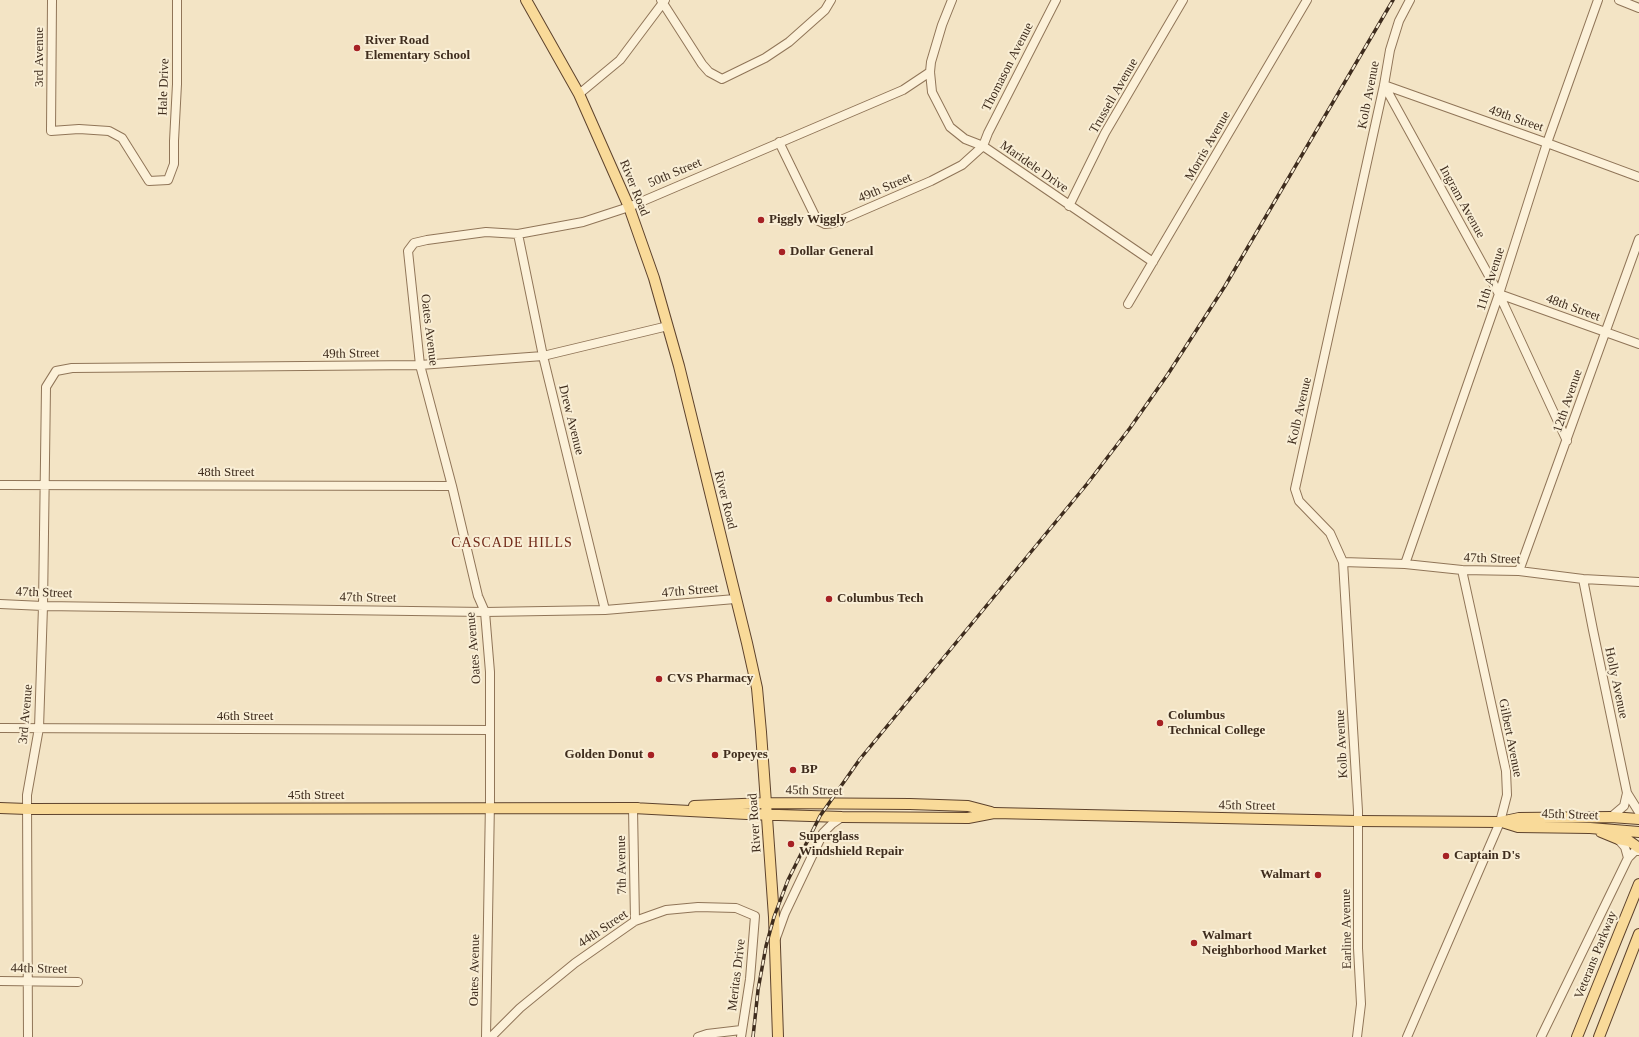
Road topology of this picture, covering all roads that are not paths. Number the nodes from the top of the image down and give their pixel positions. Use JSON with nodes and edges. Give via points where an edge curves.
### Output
{"nodes":[{"id":1,"x":52,"y":0,"type":"edge"},
{"id":2,"x":177,"y":0,"type":"edge"},
{"id":3,"x":526,"y":0,"type":"edge"},
{"id":4,"x":831,"y":0,"type":"edge"},
{"id":5,"x":952,"y":0,"type":"edge"},
{"id":6,"x":1056,"y":0,"type":"edge"},
{"id":7,"x":1183,"y":0,"type":"edge"},
{"id":8,"x":1307,"y":0,"type":"edge"},
{"id":9,"x":1410,"y":0,"type":"edge"},
{"id":10,"x":1598,"y":0,"type":"edge"},
{"id":11,"x":1619,"y":0,"type":"edge"},
{"id":12,"x":663,"y":1,"type":"edge"},
{"id":13,"x":1639,"y":8,"type":"edge"},
{"id":14,"x":930,"y":72,"type":"junction"},
{"id":15,"x":1384,"y":86,"type":"junction"},
{"id":16,"x":579,"y":94,"type":"junction"},
{"id":17,"x":778,"y":142,"type":"junction"},
{"id":18,"x":1547,"y":143,"type":"junction"},
{"id":19,"x":983,"y":146,"type":"junction"},
{"id":20,"x":170,"y":174,"type":"joint"},
{"id":21,"x":1639,"y":177,"type":"edge"},
{"id":22,"x":1069,"y":206,"type":"junction"},
{"id":23,"x":629,"y":207,"type":"junction"},
{"id":24,"x":518,"y":234,"type":"junction"},
{"id":25,"x":1639,"y":239,"type":"edge"},
{"id":26,"x":1153,"y":262,"type":"junction"},
{"id":27,"x":409,"y":265,"type":"joint"},
{"id":28,"x":1499,"y":294,"type":"junction"},
{"id":29,"x":1128,"y":304,"type":"dead end"},
{"id":30,"x":668,"y":326,"type":"junction"},
{"id":31,"x":1605,"y":332,"type":"junction"},
{"id":32,"x":1639,"y":344,"type":"edge"},
{"id":33,"x":543,"y":356,"type":"junction"},
{"id":34,"x":420,"y":365,"type":"junction"},
{"id":35,"x":46,"y":393,"type":"joint"},
{"id":36,"x":1567,"y":441,"type":"junction"},
{"id":37,"x":0,"y":485,"type":"edge"},
{"id":38,"x":44,"y":485,"type":"junction"},
{"id":39,"x":452,"y":486,"type":"junction"},
{"id":40,"x":1343,"y":562,"type":"junction"},
{"id":41,"x":1405,"y":564,"type":"junction"},
{"id":42,"x":1462,"y":570,"type":"junction"},
{"id":43,"x":1519,"y":571,"type":"junction"},
{"id":44,"x":1583,"y":579,"type":"junction"},
{"id":45,"x":1639,"y":582,"type":"edge"},
{"id":46,"x":735,"y":599,"type":"junction"},
{"id":47,"x":0,"y":604,"type":"edge"},
{"id":48,"x":44,"y":606,"type":"junction"},
{"id":49,"x":605,"y":610,"type":"junction"},
{"id":50,"x":485,"y":612,"type":"junction"},
{"id":51,"x":0,"y":728,"type":"edge"},
{"id":52,"x":39,"y":728,"type":"junction"},
{"id":53,"x":490,"y":730,"type":"junction"},
{"id":54,"x":1627,"y":793,"type":"junction"},
{"id":55,"x":766,"y":803,"type":"junction"},
{"id":56,"x":0,"y":808,"type":"edge"},
{"id":57,"x":490,"y":808,"type":"junction"},
{"id":58,"x":633,"y":808,"type":"junction"},
{"id":59,"x":27,"y":809,"type":"junction"},
{"id":60,"x":1639,"y":812,"type":"edge"},
{"id":61,"x":994,"y":813,"type":"junction"},
{"id":62,"x":767,"y":815,"type":"junction"},
{"id":63,"x":842,"y":817,"type":"junction"},
{"id":64,"x":1611,"y":817,"type":"junction"},
{"id":65,"x":1639,"y":819,"type":"edge"},
{"id":66,"x":1358,"y":821,"type":"junction"},
{"id":67,"x":1500,"y":822,"type":"junction"},
{"id":68,"x":1590,"y":828,"type":"junction"},
{"id":69,"x":1639,"y":832,"type":"edge"},
{"id":70,"x":1618,"y":839,"type":"junction"},
{"id":71,"x":1639,"y":848,"type":"edge"},
{"id":72,"x":1639,"y":851,"type":"edge"},
{"id":73,"x":1628,"y":858,"type":"junction"},
{"id":74,"x":1639,"y":884,"type":"edge"},
{"id":75,"x":755,"y":916,"type":"joint"},
{"id":76,"x":635,"y":921,"type":"junction"},
{"id":77,"x":1639,"y":934,"type":"edge"},
{"id":78,"x":775,"y":940,"type":"junction"},
{"id":79,"x":0,"y":981,"type":"edge"},
{"id":80,"x":28,"y":981,"type":"junction"},
{"id":81,"x":78,"y":982,"type":"dead end"},
{"id":82,"x":741,"y":1033,"type":"edge"},
{"id":83,"x":1602,"y":1036,"type":"edge"},
{"id":84,"x":28,"y":1037,"type":"edge"},
{"id":85,"x":486,"y":1037,"type":"edge"},
{"id":86,"x":490,"y":1037,"type":"edge"},
{"id":87,"x":698,"y":1037,"type":"edge"},
{"id":88,"x":778,"y":1037,"type":"edge"},
{"id":89,"x":1357,"y":1037,"type":"edge"},
{"id":90,"x":1407,"y":1037,"type":"edge"},
{"id":91,"x":1541,"y":1037,"type":"edge"},
{"id":92,"x":1578,"y":1037,"type":"edge"}],
"edges":[{"from":1,"to":20,"type":"street","name":"3rd Avenue","via":[[52,131],[109,131],[122,138],[149,181],[168,180]]},
{"from":2,"to":20,"type":"street","name":"Hale Drive","via":[[174,164]]},
{"from":3,"to":16,"type":"main road","name":"River Road"},
{"from":4,"to":12,"type":"street","via":[[825,10],[789,42],[765,58],[722,79],[709,72]]},
{"from":5,"to":14,"type":"street","name":"Maridele Drive","via":[[933,55]]},
{"from":6,"to":19,"type":"street","name":"Thomason Avenue"},
{"from":7,"to":22,"type":"street","name":"Trussell Avenue","via":[[1105,133]]},
{"from":8,"to":26,"type":"street","name":"Morris Avenue"},
{"from":9,"to":15,"type":"street","name":"Kolb Avenue","via":[[1399,21],[1390,50]]},
{"from":10,"to":18,"type":"street","name":"11th Avenue"},
{"from":11,"to":13,"type":"street"},
{"from":12,"to":16,"type":"street","via":[[620,60]]},
{"from":14,"to":17,"type":"street","name":"50th Street","via":[[904,90]]},
{"from":14,"to":19,"type":"street","name":"Maridele Drive","via":[[932,92],[950,127],[964,139]]},
{"from":15,"to":18,"type":"street","name":"49th Street"},
{"from":15,"to":28,"type":"street","name":"Ingram Avenue"},
{"from":15,"to":40,"type":"street","name":"Kolb Avenue","via":[[1295,488],[1299,501],[1330,533]]},
{"from":16,"to":23,"type":"main road","name":"River Road"},
{"from":17,"to":19,"type":"street","name":"49th Street","via":[[817,220],[826,224],[834,223],[931,181],[962,165]]},
{"from":17,"to":23,"type":"street","name":"50th Street"},
{"from":18,"to":21,"type":"street","name":"49th Street"},
{"from":18,"to":28,"type":"street","name":"11th Avenue"},
{"from":19,"to":22,"type":"street","name":"Maridele Drive"},
{"from":22,"to":26,"type":"street","name":"Maridele Drive"},
{"from":23,"to":24,"type":"street","name":"50th Street","via":[[583,222]]},
{"from":23,"to":30,"type":"main road","name":"River Road"},
{"from":24,"to":27,"type":"street","name":"50th Street","via":[[486,232],[427,240],[414,244],[408,250]]},
{"from":24,"to":33,"type":"street","name":"Drew Avenue"},
{"from":25,"to":31,"type":"street","name":"12th Avenue"},
{"from":26,"to":29,"type":"street","name":"Morris Avenue"},
{"from":27,"to":34,"type":"street","name":"Oates Avenue"},
{"from":28,"to":31,"type":"street","name":"48th Street"},
{"from":28,"to":36,"type":"street","name":"Ingram Avenue"},
{"from":28,"to":41,"type":"street","name":"11th Avenue"},
{"from":30,"to":33,"type":"street","name":"49th Street"},
{"from":30,"to":46,"type":"main road","name":"River Road"},
{"from":31,"to":32,"type":"street","name":"48th Street"},
{"from":31,"to":36,"type":"street","name":"12th Avenue"},
{"from":33,"to":34,"type":"street","name":"49th Street"},
{"from":33,"to":49,"type":"street","name":"Drew Avenue"},
{"from":34,"to":35,"type":"street","name":"49th Street","via":[[72,368],[56,371],[46,386]]},
{"from":34,"to":39,"type":"street","name":"Oates Avenue"},
{"from":35,"to":38,"type":"street","name":"3rd Avenue"},
{"from":36,"to":43,"type":"street","name":"12th Avenue"},
{"from":37,"to":38,"type":"street","name":"48th Street"},
{"from":38,"to":39,"type":"street","name":"48th Street"},
{"from":38,"to":48,"type":"street","name":"3rd Avenue"},
{"from":39,"to":50,"type":"street","name":"Oates Avenue","via":[[478,596]]},
{"from":40,"to":41,"type":"street","name":"47th Street"},
{"from":40,"to":66,"type":"street","name":"Kolb Avenue"},
{"from":41,"to":42,"type":"street","name":"47th Street"},
{"from":42,"to":43,"type":"street","name":"47th Street"},
{"from":42,"to":67,"type":"street","name":"Gilbert Avenue","via":[[1506,771],[1507,795]]},
{"from":43,"to":44,"type":"street","name":"47th Street"},
{"from":44,"to":45,"type":"street","name":"47th Street"},
{"from":44,"to":54,"type":"street","name":"Holly Avenue"},
{"from":46,"to":49,"type":"street","name":"47th Street"},
{"from":46,"to":55,"type":"main road","name":"River Road","via":[[757,688]]},
{"from":47,"to":48,"type":"street","name":"47th Street"},
{"from":48,"to":50,"type":"street","name":"47th Street"},
{"from":48,"to":52,"type":"street","name":"3rd Avenue"},
{"from":49,"to":50,"type":"street","name":"47th Street"},
{"from":50,"to":53,"type":"street","name":"Oates Avenue","via":[[490,672]]},
{"from":51,"to":52,"type":"street","name":"46th Street"},
{"from":52,"to":53,"type":"street","name":"46th Street"},
{"from":52,"to":59,"type":"street","name":"3rd Avenue","via":[[27,795]]},
{"from":53,"to":57,"type":"street","name":"Oates Avenue"},
{"from":54,"to":60,"type":"street","name":"Holly Avenue"},
{"from":54,"to":64,"type":"street","via":[[1624,806]]},
{"from":55,"to":58,"type":"main road","name":"45th Street"},
{"from":55,"to":61,"type":"main road","name":"45th Street","via":[[968,806]]},
{"from":55,"to":62,"type":"main road","name":"River Road"},
{"from":56,"to":59,"type":"main road","name":"45th Street"},
{"from":57,"to":58,"type":"main road","name":"45th Street"},
{"from":57,"to":59,"type":"main road","name":"45th Street"},
{"from":57,"to":85,"type":"street","name":"Oates Avenue"},
{"from":58,"to":62,"type":"main road","name":"45th Street"},
{"from":58,"to":76,"type":"street","name":"7th Avenue"},
{"from":59,"to":80,"type":"street","name":"3rd Avenue"},
{"from":61,"to":63,"type":"main road","name":"45th Street","via":[[968,818]]},
{"from":61,"to":66,"type":"main road","name":"45th Street"},
{"from":62,"to":63,"type":"main road","name":"45th Street"},
{"from":62,"to":78,"type":"main road","name":"River Road"},
{"from":63,"to":78,"type":"street","via":[[823,833]]},
{"from":64,"to":65,"type":"main road","name":"45th Street"},
{"from":64,"to":67,"type":"main road","name":"45th Street","via":[[1519,818]]},
{"from":66,"to":67,"type":"main road","name":"45th Street"},
{"from":66,"to":89,"type":"street","name":"Earline Avenue","via":[[1358,948],[1361,1004]]},
{"from":67,"to":68,"type":"main road","name":"45th Street","via":[[1518,827]]},
{"from":67,"to":90,"type":"street","name":"Gilbert Avenue"},
{"from":68,"to":69,"type":"main road","name":"45th Street"},
{"from":68,"to":70,"type":"main road"},
{"from":70,"to":71,"type":"main road","via":[[1629,841]]},
{"from":70,"to":73,"type":"street","via":[[1625,847]]},
{"from":72,"to":73,"type":"street","via":[[1635,851]]},
{"from":73,"to":91,"type":"street"},
{"from":74,"to":92,"type":"main road","name":"Veterans Parkway"},
{"from":75,"to":76,"type":"street","name":"44th Street","via":[[736,908],[698,907],[666,910]]},
{"from":75,"to":82,"type":"street","name":"Meritas Drive","via":[[750,979]]},
{"from":76,"to":86,"type":"street","name":"44th Street","via":[[575,963],[520,1008]]},
{"from":77,"to":83,"type":"main road"},
{"from":78,"to":88,"type":"main road","name":"River Road"},
{"from":79,"to":80,"type":"street","name":"44th Street"},
{"from":80,"to":81,"type":"street","name":"44th Street"},
{"from":80,"to":84,"type":"street","name":"3rd Avenue"},
{"from":82,"to":87,"type":"street","via":[[707,1034]]}]}
